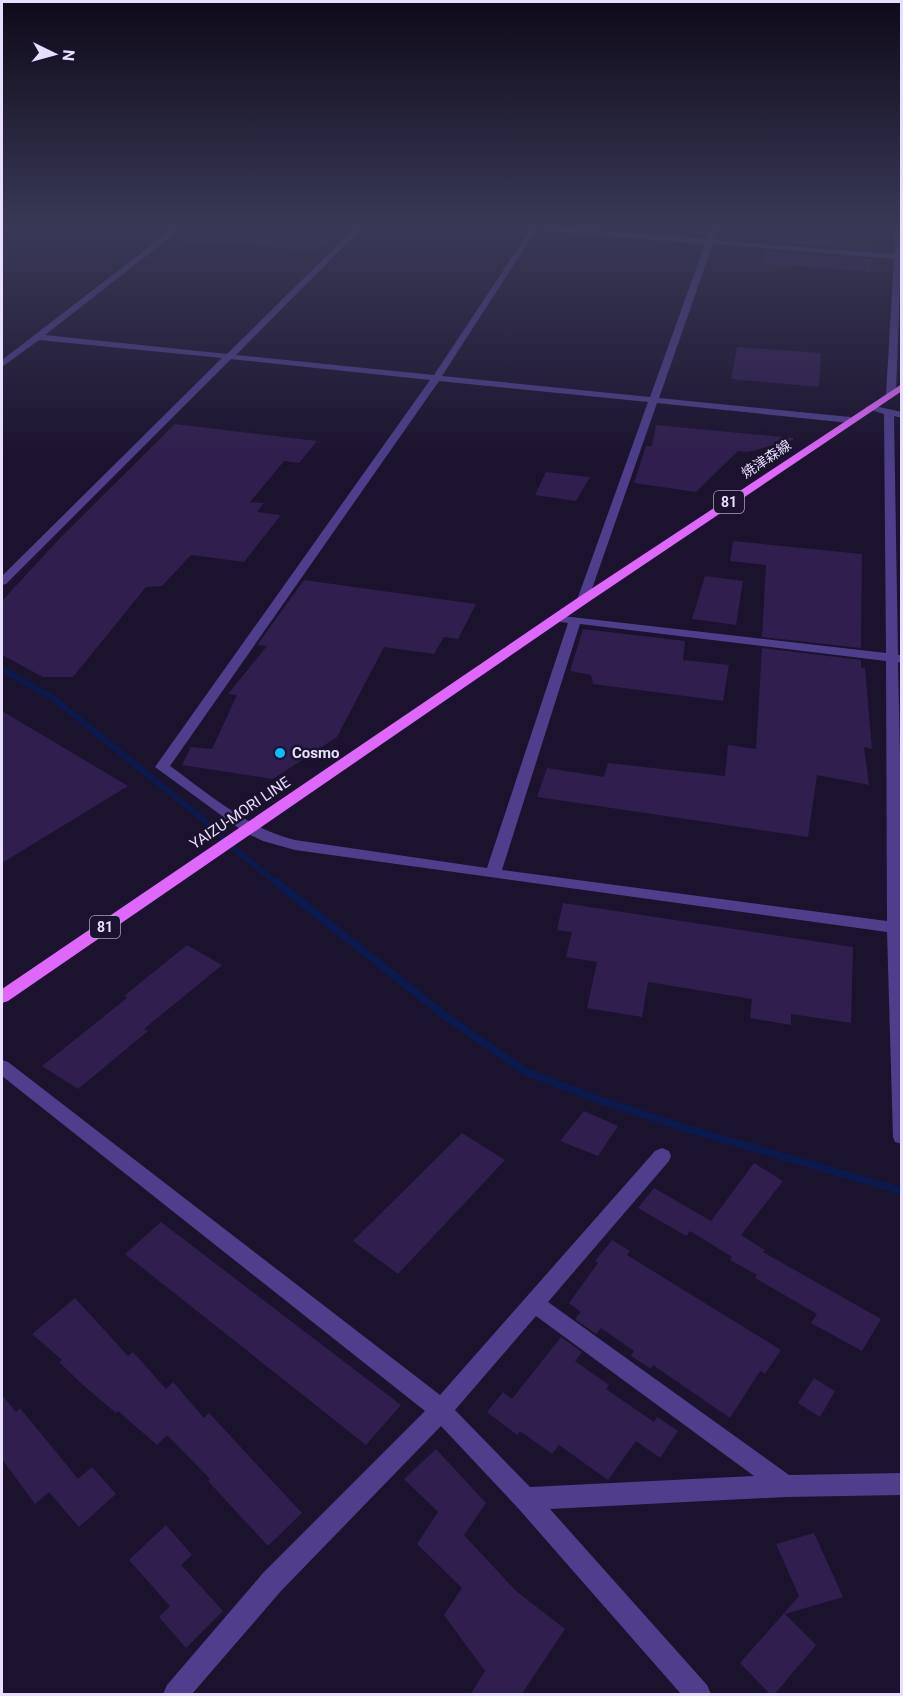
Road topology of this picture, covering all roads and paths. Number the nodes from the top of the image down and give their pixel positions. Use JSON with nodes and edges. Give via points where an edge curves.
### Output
{"nodes":[{"id":1,"x":78,"y":306,"type":"edge"},
{"id":2,"x":278,"y":306,"type":"edge"},
{"id":3,"x":483,"y":306,"type":"edge"},
{"id":4,"x":688,"y":306,"type":"edge"},
{"id":5,"x":896,"y":306,"type":"edge"},
{"id":6,"x":38,"y":337,"type":"junction"},
{"id":7,"x":227,"y":356,"type":"junction"},
{"id":8,"x":2,"y":364,"type":"edge"},
{"id":9,"x":436,"y":378,"type":"junction"},
{"id":10,"x":902,"y":387,"type":"edge"},
{"id":11,"x":891,"y":394,"type":"junction"},
{"id":12,"x":655,"y":399,"type":"junction"},
{"id":13,"x":870,"y":408,"type":"junction"},
{"id":14,"x":889,"y":412,"type":"junction"},
{"id":15,"x":902,"y":415,"type":"edge"},
{"id":16,"x":850,"y":420,"type":"junction"},
{"id":17,"x":2,"y":582,"type":"edge"},
{"id":18,"x":584,"y":600,"type":"junction"},
{"id":19,"x":558,"y":618,"type":"junction"},
{"id":20,"x":575,"y":620,"type":"junction"},
{"id":21,"x":897,"y":659,"type":"edge"},
{"id":22,"x":249,"y":829,"type":"junction"},
{"id":23,"x":493,"y":874,"type":"junction"},
{"id":24,"x":898,"y":929,"type":"edge"},
{"id":25,"x":2,"y":997,"type":"edge"},
{"id":26,"x":2,"y":1067,"type":"edge"},
{"id":27,"x":902,"y":1137,"type":"edge"},
{"id":28,"x":662,"y":1156,"type":"dead end"},
{"id":29,"x":534,"y":1303,"type":"junction"},
{"id":30,"x":441,"y":1410,"type":"junction"},
{"id":31,"x":902,"y":1484,"type":"edge"},
{"id":32,"x":786,"y":1486,"type":"junction"},
{"id":33,"x":525,"y":1499,"type":"junction"},
{"id":34,"x":176,"y":1695,"type":"edge"},
{"id":35,"x":698,"y":1695,"type":"edge"}],
"edges":[{"from":1,"to":6,"type":"street"},
{"from":2,"to":7,"type":"street"},
{"from":3,"to":9,"type":"street"},
{"from":4,"to":12,"type":"street"},
{"from":5,"to":11,"type":"street"},
{"from":6,"to":7,"type":"street"},
{"from":6,"to":8,"type":"street"},
{"from":7,"to":9,"type":"street"},
{"from":7,"to":17,"type":"street"},
{"from":9,"to":12,"type":"street"},
{"from":9,"to":22,"type":"street","via":[[162,767]]},
{"from":10,"to":11,"type":"main road","name":"焼津森線","number":"81"},
{"from":11,"to":13,"type":"main road","name":"焼津森線","number":"81"},
{"from":12,"to":16,"type":"street"},
{"from":12,"to":18,"type":"street"},
{"from":13,"to":14,"type":"street"},
{"from":13,"to":16,"type":"main road","name":"焼津森線","number":"81"},
{"from":14,"to":15,"type":"street"},
{"from":14,"to":21,"type":"street"},
{"from":16,"to":18,"type":"main road","name":"焼津森線","number":"81"},
{"from":18,"to":19,"type":"main road","name":"焼津森線","number":"81"},
{"from":19,"to":20,"type":"street"},
{"from":19,"to":22,"type":"main road","name":"YAIZU-MORI LINE","number":"81"},
{"from":20,"to":21,"type":"street"},
{"from":20,"to":23,"type":"street"},
{"from":21,"to":24,"type":"street"},
{"from":22,"to":23,"type":"street","via":[[296,845]]},
{"from":22,"to":25,"type":"main road","name":"YAIZU-MORI LINE","number":"81"},
{"from":23,"to":24,"type":"street"},
{"from":24,"to":27,"type":"street"},
{"from":26,"to":30,"type":"street"},
{"from":28,"to":29,"type":"street"},
{"from":29,"to":30,"type":"street"},
{"from":29,"to":32,"type":"street"},
{"from":30,"to":33,"type":"street"},
{"from":30,"to":34,"type":"street","via":[[272,1582]]},
{"from":31,"to":32,"type":"street"},
{"from":32,"to":33,"type":"street"},
{"from":33,"to":35,"type":"street"}]}
